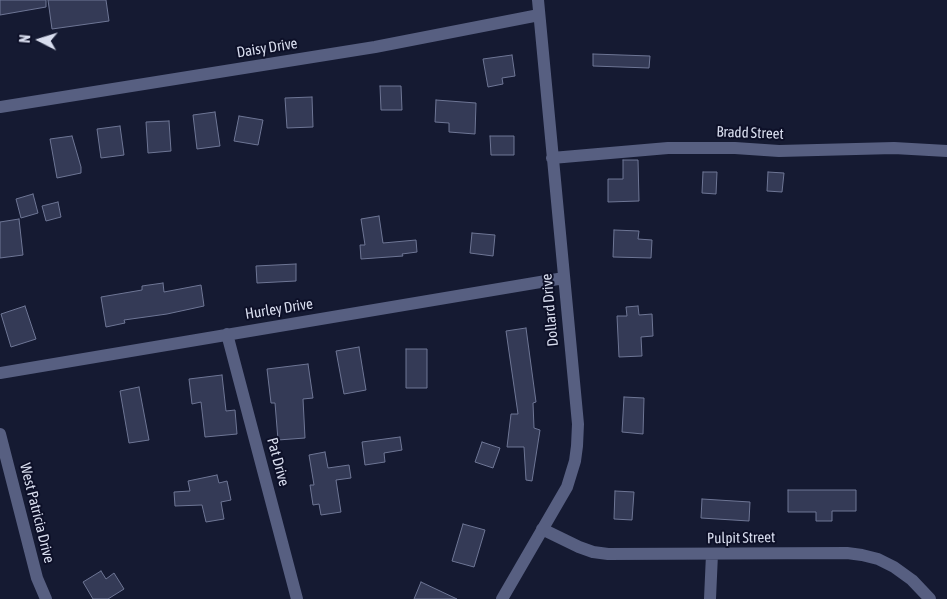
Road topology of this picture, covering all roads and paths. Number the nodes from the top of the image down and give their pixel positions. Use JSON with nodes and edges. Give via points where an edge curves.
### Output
{"nodes":[{"id":1,"x":538,"y":0,"type":"edge"},
{"id":2,"x":539,"y":15,"type":"junction"},
{"id":3,"x":0,"y":107,"type":"edge"},
{"id":4,"x":947,"y":151,"type":"edge"},
{"id":5,"x":552,"y":158,"type":"junction"},
{"id":6,"x":564,"y":278,"type":"junction"},
{"id":7,"x":227,"y":334,"type":"junction"},
{"id":8,"x":0,"y":373,"type":"edge"},
{"id":9,"x":0,"y":434,"type":"edge"},
{"id":10,"x":542,"y":530,"type":"junction"},
{"id":11,"x":712,"y":554,"type":"junction"},
{"id":12,"x":46,"y":599,"type":"edge"},
{"id":13,"x":296,"y":599,"type":"edge"},
{"id":14,"x":502,"y":599,"type":"edge"},
{"id":15,"x":710,"y":599,"type":"edge"},
{"id":16,"x":930,"y":599,"type":"edge"}],
"edges":[{"from":1,"to":2,"type":"street","name":"Dollard Drive"},
{"from":2,"to":3,"type":"street","name":"Daisy Drive","via":[[374,47]]},
{"from":2,"to":5,"type":"street","name":"Dollard Drive"},
{"from":4,"to":5,"type":"street","name":"Bradd Street","via":[[668,148]]},
{"from":5,"to":6,"type":"street","name":"Dollard Drive"},
{"from":6,"to":7,"type":"street","name":"Hurley Drive"},
{"from":6,"to":10,"type":"street","name":"Dollard Drive","via":[[578,424],[577,446],[567,487]]},
{"from":7,"to":8,"type":"street","name":"Hurley Drive"},
{"from":7,"to":13,"type":"street","name":"Pat Drive"},
{"from":9,"to":12,"type":"street","name":"West Patricia Drive","via":[[37,578]]},
{"from":10,"to":11,"type":"street","name":"Pulpit Street","via":[[586,549],[608,554]]},
{"from":10,"to":14,"type":"street","name":"Dollard Drive"},
{"from":11,"to":15,"type":"street"},
{"from":11,"to":16,"type":"street","name":"Pulpit Street","via":[[862,554],[894,568],[912,580]]}]}
